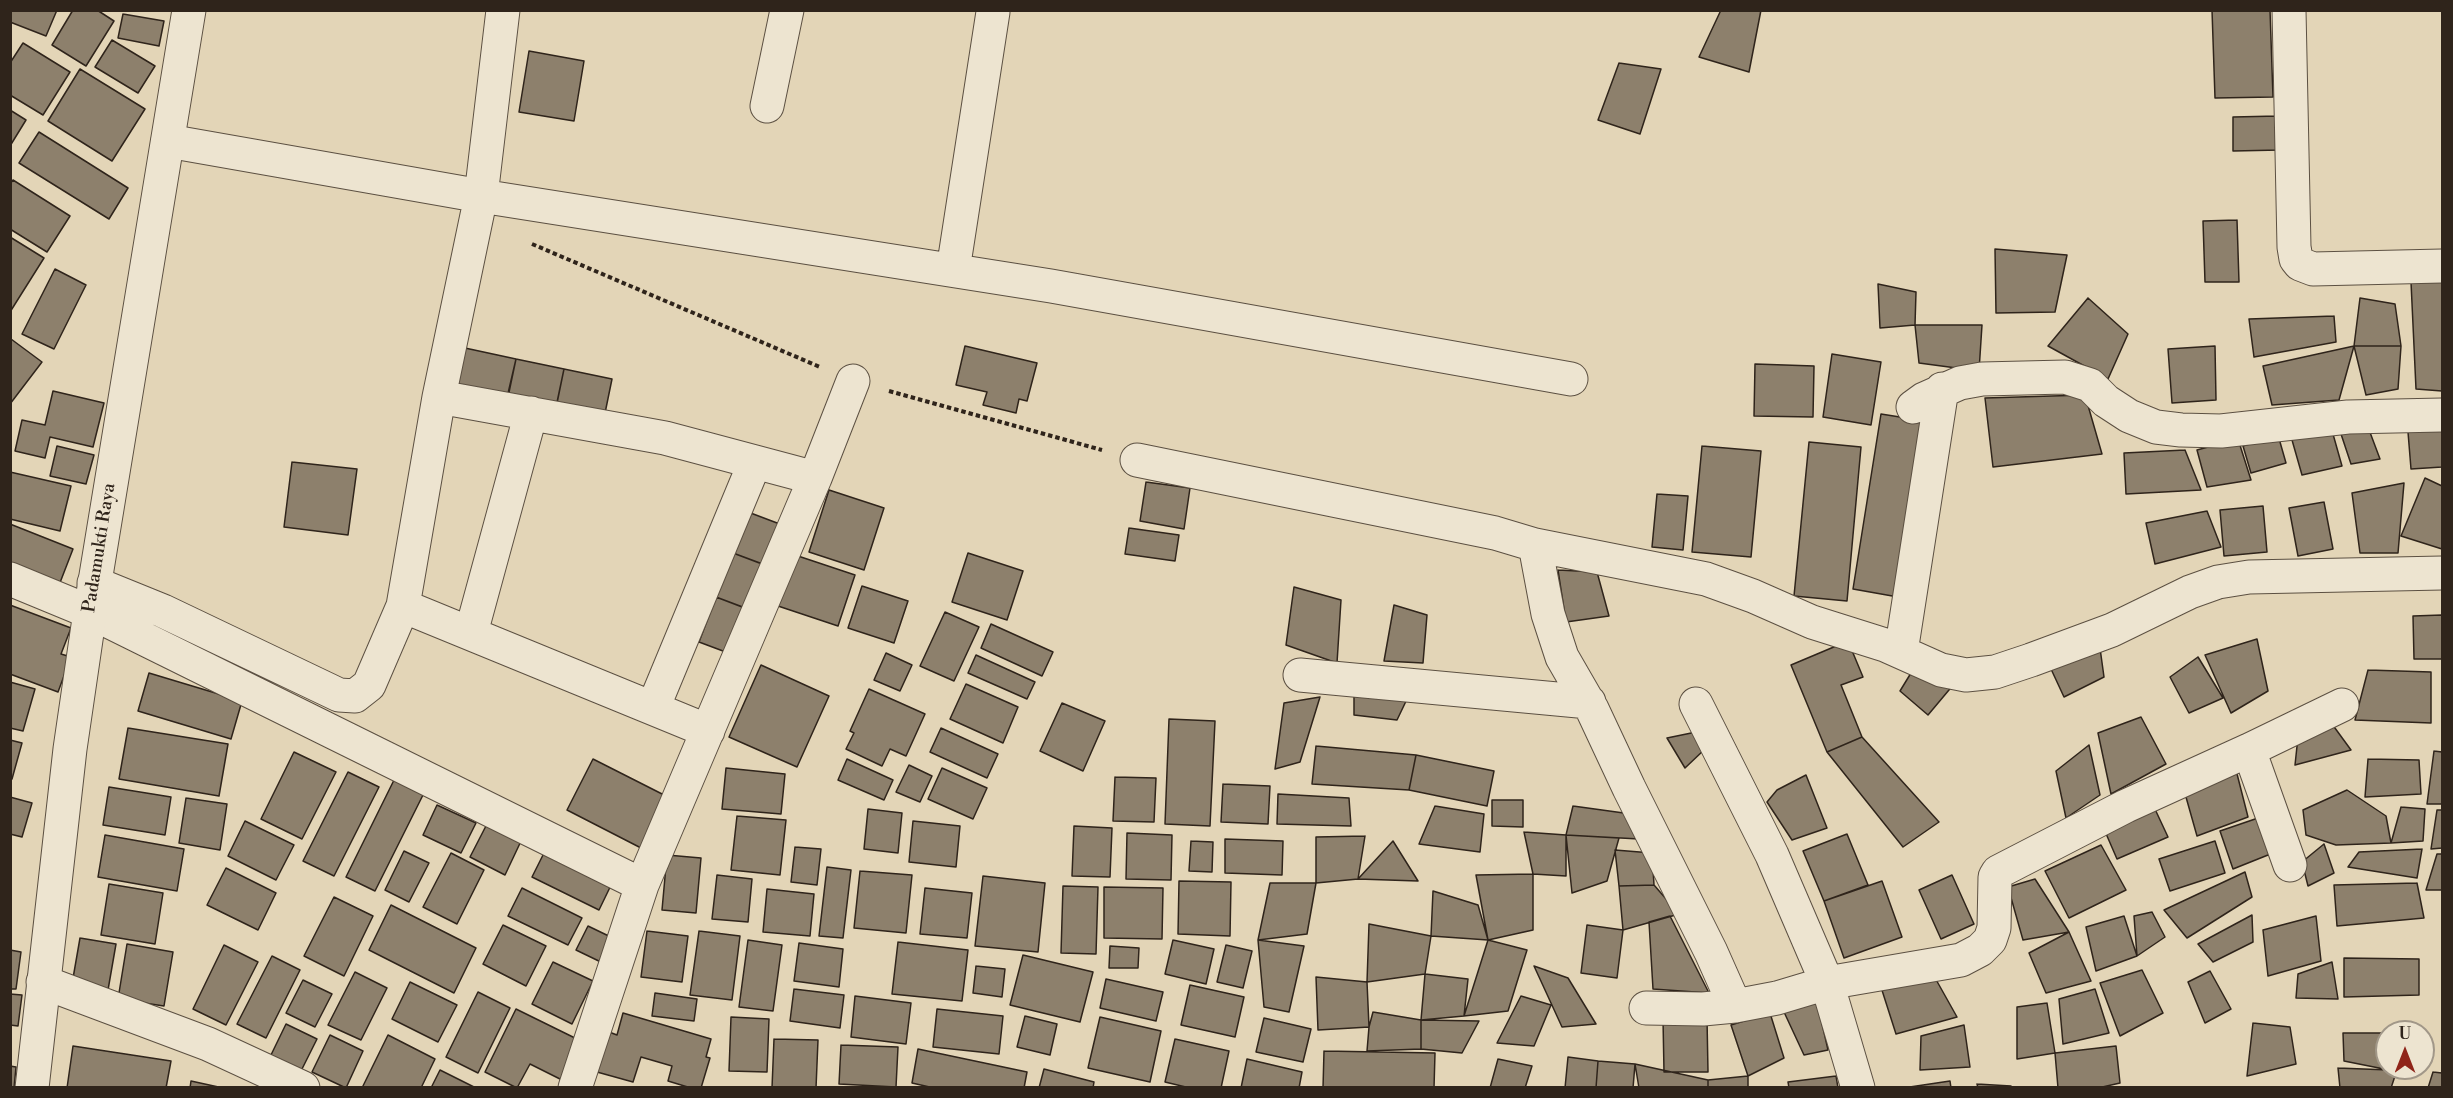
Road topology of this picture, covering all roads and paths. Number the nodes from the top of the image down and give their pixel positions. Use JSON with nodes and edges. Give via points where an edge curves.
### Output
{"nodes":[{"id":1,"x":189,"y":10,"type":"edge"},
{"id":2,"x":502,"y":10,"type":"edge"},
{"id":3,"x":2289,"y":10,"type":"edge"},
{"id":4,"x":780,"y":11,"type":"edge"},
{"id":5,"x":993,"y":12,"type":"dead end"},
{"id":6,"x":767,"y":106,"type":"dead end"},
{"id":7,"x":168,"y":141,"type":"junction"},
{"id":8,"x":481,"y":196,"type":"junction"},
{"id":9,"x":530,"y":243,"type":"dead end"},
{"id":10,"x":2442,"y":266,"type":"edge"},
{"id":11,"x":953,"y":270,"type":"junction"},
{"id":12,"x":1570,"y":379,"type":"dead end"},
{"id":13,"x":853,"y":381,"type":"junction"},
{"id":14,"x":1942,"y":389,"type":"junction"},
{"id":15,"x":440,"y":397,"type":"junction"},
{"id":16,"x":1913,"y":407,"type":"dead end"},
{"id":17,"x":531,"y":413,"type":"junction"},
{"id":18,"x":2442,"y":415,"type":"edge"},
{"id":19,"x":1137,"y":460,"type":"joint"},
{"id":20,"x":755,"y":462,"type":"junction"},
{"id":21,"x":815,"y":478,"type":"junction"},
{"id":22,"x":1535,"y":545,"type":"junction"},
{"id":23,"x":2442,"y":573,"type":"edge"},
{"id":24,"x":10,"y":579,"type":"edge"},
{"id":25,"x":92,"y":598,"type":"junction"},
{"id":26,"x":403,"y":606,"type":"junction"},
{"id":27,"x":471,"y":633,"type":"junction"},
{"id":28,"x":1901,"y":652,"type":"junction"},
{"id":29,"x":1300,"y":675,"type":"dead end"},
{"id":30,"x":1588,"y":702,"type":"junction"},
{"id":31,"x":1696,"y":704,"type":"dead end"},
{"id":32,"x":2342,"y":705,"type":"dead end"},
{"id":33,"x":654,"y":708,"type":"junction"},
{"id":34,"x":708,"y":731,"type":"junction"},
{"id":35,"x":2249,"y":750,"type":"junction"},
{"id":36,"x":2290,"y":865,"type":"dead end"},
{"id":37,"x":642,"y":885,"type":"junction"},
{"id":38,"x":43,"y":982,"type":"junction"},
{"id":39,"x":1827,"y":983,"type":"junction"},
{"id":40,"x":1735,"y":1006,"type":"junction"},
{"id":41,"x":1646,"y":1008,"type":"dead end"},
{"id":42,"x":32,"y":1088,"type":"edge"},
{"id":43,"x":303,"y":1088,"type":"edge"},
{"id":44,"x":574,"y":1088,"type":"edge"},
{"id":45,"x":1858,"y":1088,"type":"edge"}],
"edges":[{"from":1,"to":7,"type":"street","name":"Padamukti Raya"},
{"from":2,"to":8,"type":"street"},
{"from":3,"to":10,"type":"street","via":[[2296,259],[2313,269]]},
{"from":4,"to":6,"type":"street"},
{"from":5,"to":11,"type":"street"},
{"from":7,"to":8,"type":"street"},
{"from":7,"to":25,"type":"street","name":"Padamukti Raya"},
{"from":8,"to":11,"type":"street"},
{"from":8,"to":15,"type":"street"},
{"from":9,"to":13,"type":"path"},
{"from":11,"to":12,"type":"street"},
{"from":13,"to":19,"type":"path"},
{"from":13,"to":21,"type":"street"},
{"from":14,"to":16,"type":"street"},
{"from":14,"to":18,"type":"street","via":[[1982,379],[2066,377],[2090,385],[2129,416],[2156,427],[2181,430],[2221,431],[2348,417]]},
{"from":14,"to":28,"type":"street"},
{"from":15,"to":17,"type":"street"},
{"from":15,"to":26,"type":"street"},
{"from":17,"to":20,"type":"street","via":[[665,438]]},
{"from":17,"to":27,"type":"street"},
{"from":19,"to":22,"type":"street","via":[[1495,532]]},
{"from":20,"to":21,"type":"street"},
{"from":20,"to":33,"type":"street"},
{"from":21,"to":34,"type":"street"},
{"from":22,"to":28,"type":"street","via":[[1706,579],[1812,622]]},
{"from":22,"to":30,"type":"street","via":[[1548,614],[1563,657]]},
{"from":23,"to":28,"type":"street","via":[[2218,582],[2112,630],[1995,672],[1966,675],[1941,670]]},
{"from":24,"to":25,"type":"street"},
{"from":25,"to":26,"type":"street","via":[[132,597],[349,697],[362,693],[369,685]]},
{"from":25,"to":37,"type":"street"},
{"from":25,"to":38,"type":"street","name":"Padamukti Raya"},
{"from":26,"to":27,"type":"street"},
{"from":27,"to":33,"type":"street"},
{"from":29,"to":30,"type":"street"},
{"from":30,"to":40,"type":"street"},
{"from":31,"to":39,"type":"street","via":[[1772,855]]},
{"from":32,"to":35,"type":"street"},
{"from":33,"to":34,"type":"street"},
{"from":34,"to":37,"type":"street"},
{"from":35,"to":36,"type":"street"},
{"from":35,"to":39,"type":"street","via":[[2126,806],[1998,872],[1994,928],[1990,940],[1980,950],[1961,960]]},
{"from":37,"to":44,"type":"street"},
{"from":38,"to":42,"type":"street","name":"Padamukti Raya"},
{"from":38,"to":43,"type":"street","via":[[208,1044]]},
{"from":39,"to":40,"type":"street"},
{"from":39,"to":45,"type":"street"},
{"from":40,"to":41,"type":"street"}]}
